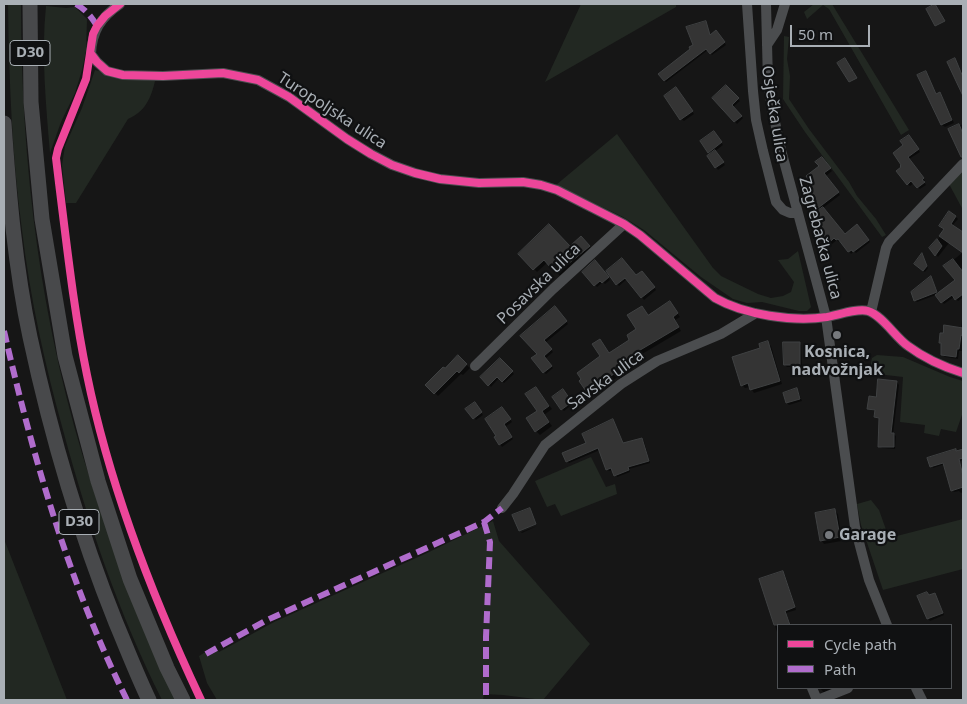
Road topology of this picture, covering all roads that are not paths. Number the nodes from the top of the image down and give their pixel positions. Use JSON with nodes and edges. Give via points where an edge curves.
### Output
{"nodes":[{"id":1,"x":30,"y":4,"type":"edge"},
{"id":2,"x":40,"y":4,"type":"edge"},
{"id":3,"x":120,"y":4,"type":"edge"},
{"id":4,"x":747,"y":4,"type":"edge"},
{"id":5,"x":766,"y":4,"type":"edge"},
{"id":6,"x":784,"y":4,"type":"edge"},
{"id":7,"x":767,"y":45,"type":"junction"},
{"id":8,"x":31,"y":102,"type":"junction"},
{"id":9,"x":4,"y":123,"type":"edge"},
{"id":10,"x":963,"y":164,"type":"edge"},
{"id":11,"x":797,"y":213,"type":"junction"},
{"id":12,"x":624,"y":224,"type":"junction"},
{"id":13,"x":872,"y":312,"type":"junction"},
{"id":14,"x":756,"y":313,"type":"junction"},
{"id":15,"x":826,"y":317,"type":"junction"},
{"id":16,"x":475,"y":366,"type":"dead end"},
{"id":17,"x":963,"y":373,"type":"edge"},
{"id":18,"x":502,"y":508,"type":"dead end"},
{"id":19,"x":888,"y":624,"type":"edge"},
{"id":20,"x":846,"y":689,"type":"edge"},
{"id":21,"x":149,"y":700,"type":"edge"},
{"id":22,"x":183,"y":700,"type":"edge"},
{"id":23,"x":818,"y":700,"type":"edge"}],
"edges":[{"from":1,"to":8,"type":"highway","number":"D30"},
{"from":2,"to":8,"type":"highway","via":[[41,85]]},
{"from":3,"to":12,"type":"street","name":"Turopoljska ulica","via":[[97,26],[91,44],[91,54],[107,71],[122,75],[163,76],[223,72],[258,80],[289,97],[346,139],[392,165],[440,179],[541,184]]},
{"from":4,"to":11,"type":"street","name":"Osječka ulica","via":[[756,120],[763,151],[776,202],[783,210]]},
{"from":5,"to":7,"type":"street","name":"Zagrebačka ulica"},
{"from":6,"to":7,"type":"street","via":[[777,30]]},
{"from":7,"to":11,"type":"street","name":"Zagrebačka ulica","via":[[772,108]]},
{"from":8,"to":22,"type":"highway","number":"D30","via":[[42,219],[65,356],[98,481],[130,579]]},
{"from":9,"to":21,"type":"highway","number":"D30","via":[[16,246],[30,336],[42,385],[72,502],[104,593]]},
{"from":10,"to":13,"type":"street","via":[[886,248]]},
{"from":11,"to":15,"type":"street","name":"Zagrebačka ulica"},
{"from":12,"to":14,"type":"street","name":"Turopoljska ulica","via":[[715,298]]},
{"from":12,"to":16,"type":"street","name":"Posavska ulica"},
{"from":13,"to":15,"type":"street","name":"Turopoljska ulica","via":[[866,310]]},
{"from":13,"to":17,"type":"street","via":[[912,349]]},
{"from":14,"to":15,"type":"street","name":"Turopoljska ulica"},
{"from":14,"to":18,"type":"street","name":"Savska ulica","via":[[722,334],[657,361],[621,384],[545,445]]},
{"from":15,"to":19,"type":"street","name":"Zagrebačka ulica","via":[[855,527],[869,580]]},
{"from":20,"to":23,"type":"street"}]}
